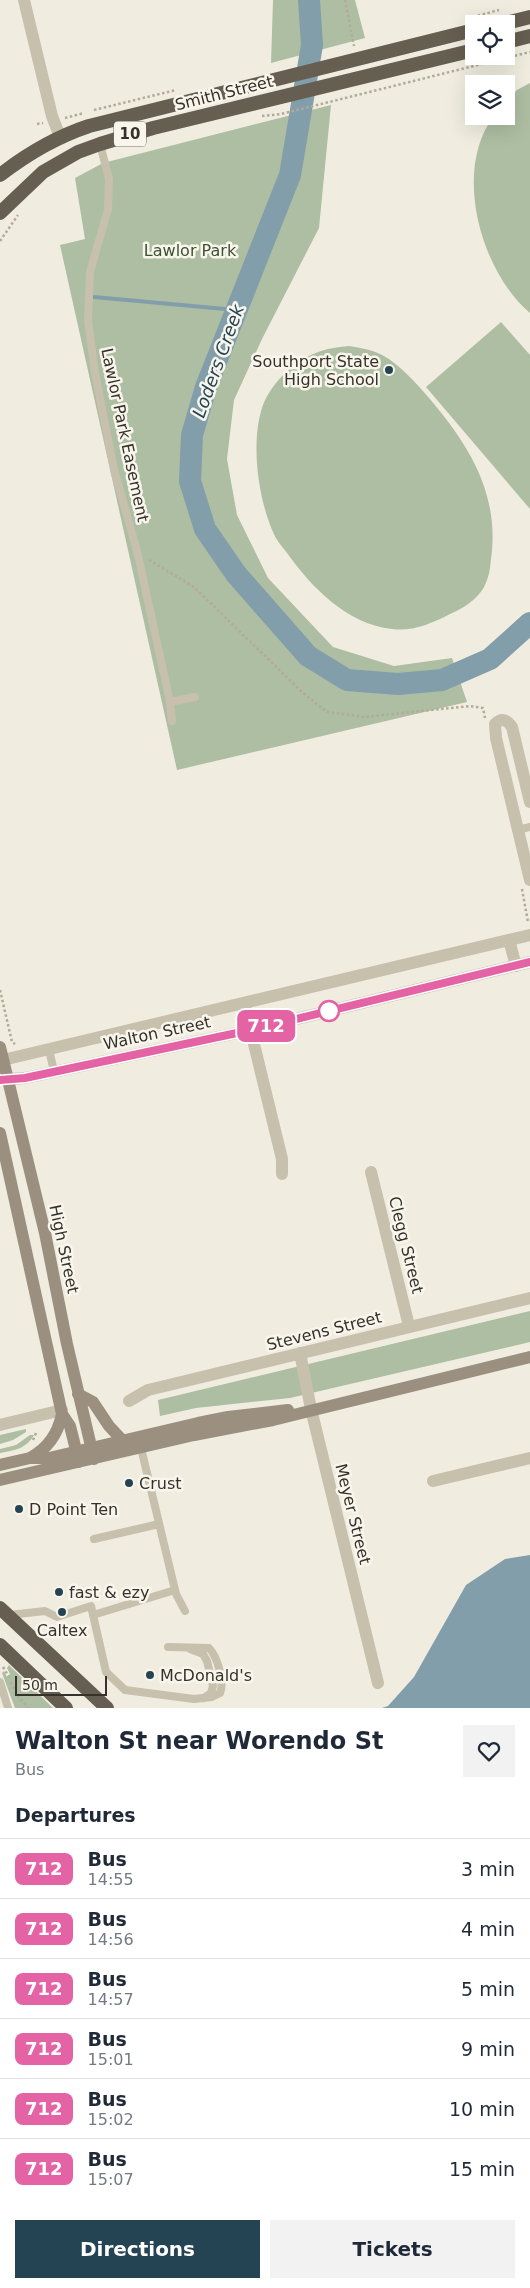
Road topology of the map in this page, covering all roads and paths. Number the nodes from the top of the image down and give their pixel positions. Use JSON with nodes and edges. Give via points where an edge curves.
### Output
{"nodes":[{"id":1,"x":24,"y":0,"type":"edge"},
{"id":2,"x":345,"y":0,"type":"edge"},
{"id":3,"x":530,"y":17,"type":"edge"},
{"id":4,"x":515,"y":21,"type":"edge"},
{"id":5,"x":465,"y":32,"type":"edge"},
{"id":6,"x":530,"y":36,"type":"edge"},
{"id":7,"x":515,"y":40,"type":"edge"},
{"id":8,"x":354,"y":46,"type":"dead end"},
{"id":9,"x":465,"y":52,"type":"edge"},
{"id":10,"x":530,"y":52,"type":"edge"},
{"id":11,"x":260,"y":116,"type":"dead end"},
{"id":12,"x":60,"y":137,"type":"junction"},
{"id":13,"x":100,"y":144,"type":"junction"},
{"id":14,"x":0,"y":175,"type":"edge"},
{"id":15,"x":1,"y":212,"type":"edge"},
{"id":16,"x":19,"y":213,"type":"dead end"},
{"id":17,"x":0,"y":241,"type":"edge"},
{"id":18,"x":137,"y":553,"type":"junction"},
{"id":19,"x":195,"y":697,"type":"dead end"},
{"id":20,"x":170,"y":702,"type":"junction"},
{"id":21,"x":172,"y":721,"type":"dead end"},
{"id":22,"x":486,"y":727,"type":"dead end"},
{"id":23,"x":530,"y":802,"type":"edge"},
{"id":24,"x":524,"y":828,"type":"edge"},
{"id":25,"x":525,"y":882,"type":"edge"},
{"id":26,"x":520,"y":924,"type":"dead end"},
{"id":27,"x":530,"y":935,"type":"edge"},
{"id":28,"x":509,"y":940,"type":"junction"},
{"id":29,"x":530,"y":962,"type":"edge"},
{"id":30,"x":516,"y":966,"type":"junction"},
{"id":31,"x":0,"y":990,"type":"edge"},
{"id":32,"x":244,"y":1003,"type":"junction"},
{"id":33,"x":251,"y":1030,"type":"junction"},
{"id":34,"x":20,"y":1044,"type":"dead end"},
{"id":35,"x":0,"y":1047,"type":"edge"},
{"id":36,"x":49,"y":1050,"type":"junction"},
{"id":37,"x":2,"y":1060,"type":"edge"},
{"id":38,"x":54,"y":1071,"type":"junction"},
{"id":39,"x":4,"y":1080,"type":"edge"},
{"id":40,"x":0,"y":1133,"type":"edge"},
{"id":41,"x":371,"y":1172,"type":"dead end"},
{"id":42,"x":282,"y":1174,"type":"dead end"},
{"id":43,"x":530,"y":1298,"type":"edge"},
{"id":44,"x":409,"y":1326,"type":"junction"},
{"id":45,"x":300,"y":1353,"type":"junction"},
{"id":46,"x":530,"y":1358,"type":"edge"},
{"id":47,"x":78,"y":1394,"type":"junction"},
{"id":48,"x":128,"y":1401,"type":"dead end"},
{"id":49,"x":311,"y":1409,"type":"junction"},
{"id":50,"x":62,"y":1412,"type":"junction"},
{"id":51,"x":0,"y":1425,"type":"edge"},
{"id":52,"x":123,"y":1441,"type":"junction"},
{"id":53,"x":141,"y":1448,"type":"junction"},
{"id":54,"x":92,"y":1454,"type":"junction"},
{"id":55,"x":78,"y":1457,"type":"junction"},
{"id":56,"x":30,"y":1458,"type":"junction"},
{"id":57,"x":530,"y":1458,"type":"edge"},
{"id":58,"x":0,"y":1465,"type":"edge"},
{"id":59,"x":0,"y":1480,"type":"edge"},
{"id":60,"x":432,"y":1481,"type":"dead end"},
{"id":61,"x":160,"y":1524,"type":"junction"},
{"id":62,"x":94,"y":1539,"type":"dead end"},
{"id":63,"x":175,"y":1590,"type":"junction"},
{"id":64,"x":185,"y":1611,"type":"dead end"},
{"id":65,"x":4,"y":1612,"type":"edge"},
{"id":66,"x":93,"y":1615,"type":"junction"},
{"id":67,"x":0,"y":1645,"type":"edge"},
{"id":68,"x":168,"y":1647,"type":"dead end"},
{"id":69,"x":0,"y":1664,"type":"edge"},
{"id":70,"x":0,"y":1682,"type":"edge"},
{"id":71,"x":378,"y":1682,"type":"dead end"},
{"id":72,"x":8,"y":1708,"type":"edge"},
{"id":73,"x":28,"y":1708,"type":"edge"},
{"id":74,"x":66,"y":1708,"type":"edge"},
{"id":75,"x":107,"y":1708,"type":"edge"}],
"edges":[{"from":1,"to":12,"type":"street"},
{"from":2,"to":8,"type":"path"},
{"from":3,"to":4,"type":"highway"},
{"from":5,"to":12,"type":"highway","name":"Smith Street","number":"10","via":[[110,120]]},
{"from":6,"to":7,"type":"highway"},
{"from":9,"to":13,"type":"highway","name":"Smith Street","number":"10","via":[[153,128]]},
{"from":10,"to":11,"type":"path","via":[[281,114]]},
{"from":12,"to":14,"type":"highway","name":"Smith Street","number":"10"},
{"from":13,"to":15,"type":"highway","name":"Smith Street","number":"10","via":[[69,156],[43,172]]},
{"from":13,"to":18,"type":"lane","name":"Lawlor Park Easement","via":[[109,179],[108,209],[90,272],[88,320],[102,412]]},
{"from":16,"to":17,"type":"path"},
{"from":18,"to":20,"type":"lane","name":"Lawlor Park Easement"},
{"from":18,"to":22,"type":"path","via":[[194,587],[303,693],[327,712],[364,717],[470,706],[483,708]]},
{"from":19,"to":20,"type":"lane"},
{"from":20,"to":21,"type":"lane","name":"Lawlor Park Easement"},
{"from":23,"to":24,"type":"street","via":[[512,726],[508,721],[498,721],[495,724],[496,738]]},
{"from":24,"to":25,"type":"street"},
{"from":25,"to":26,"type":"path","via":[[529,922]]},
{"from":27,"to":28,"type":"street","name":"Walton Street"},
{"from":28,"to":30,"type":"street"},
{"from":28,"to":32,"type":"street","name":"Walton Street"},
{"from":29,"to":30,"type":"street","name":"Walton Street"},
{"from":30,"to":33,"type":"street","name":"Walton Street"},
{"from":31,"to":34,"type":"path","via":[[12,1042]]},
{"from":32,"to":33,"type":"street"},
{"from":32,"to":36,"type":"street","name":"Walton Street"},
{"from":33,"to":38,"type":"street","name":"Walton Street"},
{"from":33,"to":42,"type":"street","via":[[282,1159]]},
{"from":35,"to":37,"type":"main road","name":"High Street"},
{"from":36,"to":37,"type":"street","name":"Walton Street"},
{"from":36,"to":38,"type":"lane"},
{"from":37,"to":39,"type":"main road","name":"High Street"},
{"from":38,"to":39,"type":"street","name":"Walton Street"},
{"from":39,"to":47,"type":"main road","name":"High Street","via":[[45,1233]]},
{"from":40,"to":50,"type":"main road"},
{"from":41,"to":44,"type":"street","name":"Clegg Street"},
{"from":43,"to":44,"type":"street","name":"Stevens Street"},
{"from":44,"to":45,"type":"street","name":"Stevens Street"},
{"from":45,"to":48,"type":"street","name":"Stevens Street","via":[[148,1390]]},
{"from":45,"to":49,"type":"street","name":"Meyer Street"},
{"from":46,"to":49,"type":"main road"},
{"from":47,"to":52,"type":"main road","via":[[93,1402]]},
{"from":47,"to":54,"type":"main road","name":"High Street"},
{"from":49,"to":52,"type":"main road","via":[[228,1417]]},
{"from":49,"to":53,"type":"main road"},
{"from":49,"to":71,"type":"street","name":"Meyer Street"},
{"from":50,"to":51,"type":"street"},
{"from":50,"to":55,"type":"main road","via":[[70,1426]]},
{"from":50,"to":56,"type":"main road","via":[[47,1447]]},
{"from":52,"to":54,"type":"main road"},
{"from":53,"to":54,"type":"main road"},
{"from":53,"to":61,"type":"lane"},
{"from":54,"to":55,"type":"main road"},
{"from":55,"to":56,"type":"main road"},
{"from":55,"to":59,"type":"main road"},
{"from":56,"to":58,"type":"main road"},
{"from":57,"to":60,"type":"street"},
{"from":61,"to":62,"type":"lane"},
{"from":61,"to":63,"type":"lane"},
{"from":63,"to":64,"type":"lane"},
{"from":63,"to":66,"type":"lane"},
{"from":65,"to":66,"type":"lane","via":[[44,1611],[57,1617],[91,1606]]},
{"from":65,"to":75,"type":"highway"},
{"from":66,"to":68,"type":"lane","via":[[106,1672],[125,1690],[169,1694],[185,1699],[216,1695],[222,1689],[214,1654],[205,1646]]},
{"from":67,"to":74,"type":"highway"},
{"from":69,"to":73,"type":"path"},
{"from":70,"to":72,"type":"lane"}]}
